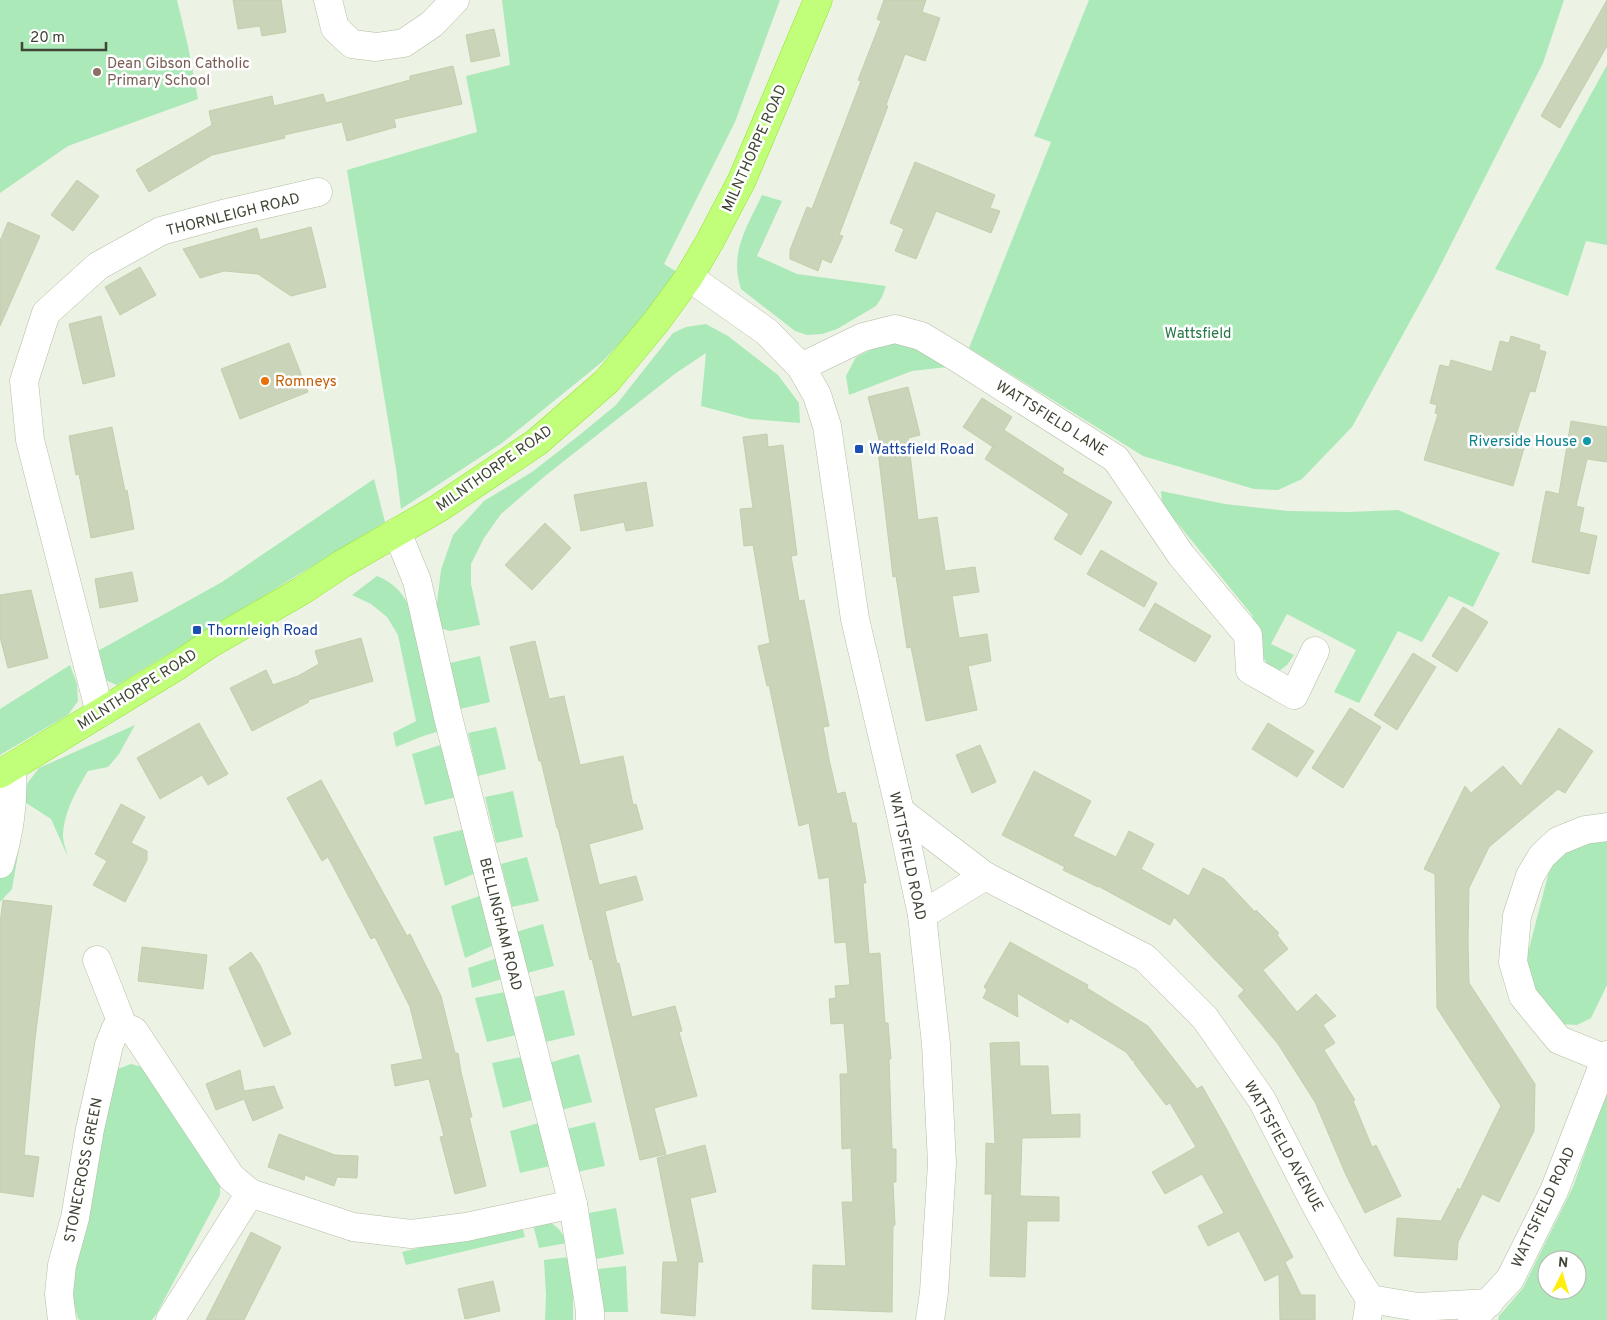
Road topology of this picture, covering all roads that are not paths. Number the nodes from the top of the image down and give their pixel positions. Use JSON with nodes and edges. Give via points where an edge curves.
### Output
{"nodes":[{"id":1,"x":328,"y":0,"type":"edge"},
{"id":2,"x":455,"y":0,"type":"edge"},
{"id":3,"x":818,"y":0,"type":"edge"},
{"id":4,"x":318,"y":192,"type":"dead end"},
{"id":5,"x":689,"y":277,"type":"junction"},
{"id":6,"x":802,"y":367,"type":"junction"},
{"id":7,"x":397,"y":532,"type":"junction"},
{"id":8,"x":1315,"y":651,"type":"dead end"},
{"id":9,"x":100,"y":714,"type":"junction"},
{"id":10,"x":6,"y":771,"type":"edge"},
{"id":11,"x":900,"y":811,"type":"junction"},
{"id":12,"x":1607,"y":827,"type":"edge"},
{"id":13,"x":0,"y":864,"type":"edge"},
{"id":14,"x":986,"y":876,"type":"junction"},
{"id":15,"x":922,"y":914,"type":"junction"},
{"id":16,"x":96,"y":960,"type":"dead end"},
{"id":17,"x":123,"y":1026,"type":"junction"},
{"id":18,"x":1606,"y":1057,"type":"edge"},
{"id":19,"x":250,"y":1193,"type":"junction"},
{"id":20,"x":572,"y":1204,"type":"junction"},
{"id":21,"x":1368,"y":1309,"type":"edge"},
{"id":22,"x":1480,"y":1311,"type":"edge"},
{"id":23,"x":62,"y":1320,"type":"edge"},
{"id":24,"x":170,"y":1320,"type":"edge"},
{"id":25,"x":590,"y":1320,"type":"edge"},
{"id":26,"x":930,"y":1320,"type":"edge"}],
"edges":[{"from":1,"to":2,"type":"street","via":[[335,28],[352,44],[376,47],[404,42],[432,24]]},
{"from":3,"to":5,"type":"highway","name":"MILNTHORPE ROAD","via":[[742,180]]},
{"from":4,"to":9,"type":"street","name":"THORNLEIGH ROAD","via":[[161,232],[98,266],[46,313],[24,381],[30,440]]},
{"from":5,"to":6,"type":"street","name":"WATTSFIELD ROAD","via":[[767,332]]},
{"from":5,"to":7,"type":"highway","name":"MILNTHORPE ROAD","via":[[607,381],[537,442],[439,508]]},
{"from":6,"to":8,"type":"street","name":"WATTSFIELD LANE","via":[[863,337],[895,329],[921,336],[1116,459],[1181,555],[1248,634],[1250,670],[1294,695]]},
{"from":6,"to":11,"type":"street","name":"WATTSFIELD ROAD","via":[[828,426],[855,619]]},
{"from":7,"to":9,"type":"highway","name":"MILNTHORPE ROAD"},
{"from":7,"to":20,"type":"street","name":"BELLINGHAM ROAD","via":[[417,581],[448,717]]},
{"from":9,"to":10,"type":"highway","name":"MILNTHORPE ROAD"},
{"from":10,"to":13,"type":"street","via":[[12,798],[7,841]]},
{"from":11,"to":14,"type":"street","name":"WATTSFIELD AVENUE"},
{"from":11,"to":15,"type":"street","name":"WATTSFIELD ROAD"},
{"from":12,"to":18,"type":"street","via":[[1585,830],[1558,840],[1542,856],[1530,876],[1517,916],[1513,962],[1523,996],[1559,1040]]},
{"from":14,"to":15,"type":"street"},
{"from":14,"to":21,"type":"street","name":"WATTSFIELD AVENUE","via":[[1145,958],[1205,1018],[1262,1100],[1350,1267]]},
{"from":15,"to":26,"type":"street","name":"WATTSFIELD ROAD","via":[[936,1044],[942,1162]]},
{"from":16,"to":17,"type":"street"},
{"from":17,"to":19,"type":"street","via":[[134,1032],[231,1177]]},
{"from":17,"to":23,"type":"street","name":"STONECROSS GREEN","via":[[116,1028],[109,1045],[90,1129],[75,1218],[62,1265],[59,1294]]},
{"from":18,"to":22,"type":"street","name":"WATTSFIELD ROAD","via":[[1554,1191],[1510,1279]]},
{"from":19,"to":20,"type":"street","via":[[353,1227],[411,1234],[466,1227]]},
{"from":19,"to":24,"type":"street"},
{"from":20,"to":25,"type":"street","name":"BELLINGHAM ROAD"},
{"from":21,"to":22,"type":"street","name":"WATTSFIELD AVENUE","via":[[1418,1307]]}]}
